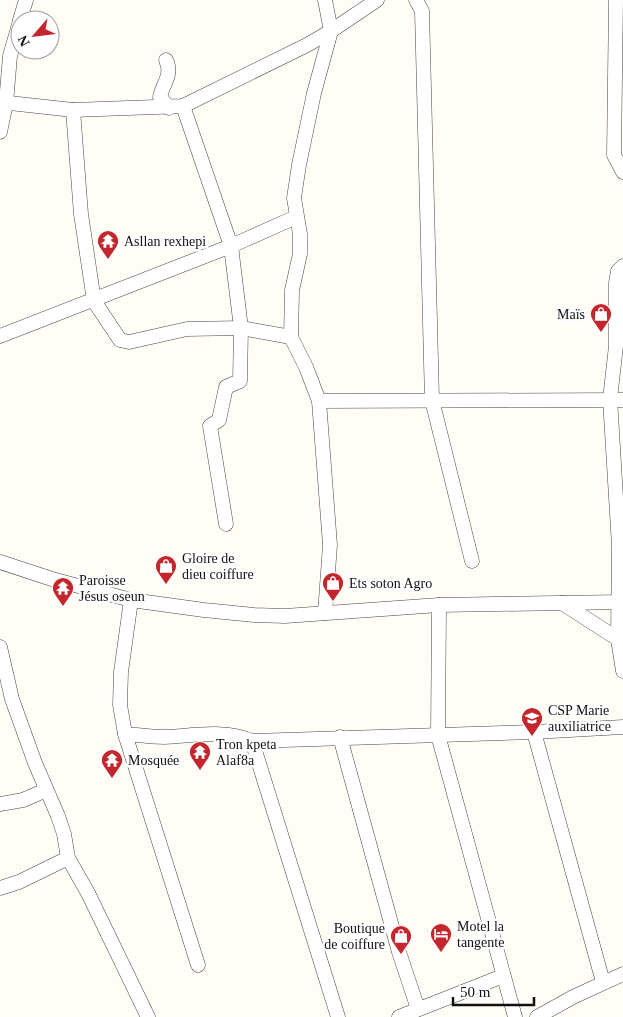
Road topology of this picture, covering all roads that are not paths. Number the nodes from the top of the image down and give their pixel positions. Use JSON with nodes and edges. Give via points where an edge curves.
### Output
{"nodes":[{"id":1,"x":325,"y":0,"type":"edge"},
{"id":2,"x":377,"y":0,"type":"edge"},
{"id":3,"x":416,"y":0,"type":"edge"},
{"id":4,"x":616,"y":0,"type":"edge"},
{"id":5,"x":331,"y":31,"type":"junction"},
{"id":6,"x":10,"y":56,"type":"edge"},
{"id":7,"x":166,"y":60,"type":"dead end"},
{"id":8,"x":3,"y":102,"type":"edge"},
{"id":9,"x":183,"y":106,"type":"junction"},
{"id":10,"x":169,"y":108,"type":"junction"},
{"id":11,"x":73,"y":110,"type":"junction"},
{"id":12,"x":0,"y":132,"type":"edge"},
{"id":13,"x":623,"y":172,"type":"edge"},
{"id":14,"x":296,"y":217,"type":"junction"},
{"id":15,"x":231,"y":246,"type":"junction"},
{"id":16,"x":623,"y":266,"type":"edge"},
{"id":17,"x":94,"y":301,"type":"junction"},
{"id":18,"x":241,"y":328,"type":"junction"},
{"id":19,"x":0,"y":336,"type":"edge"},
{"id":20,"x":291,"y":337,"type":"junction"},
{"id":21,"x":616,"y":399,"type":"edge"},
{"id":22,"x":432,"y":400,"type":"junction"},
{"id":23,"x":319,"y":401,"type":"junction"},
{"id":24,"x":619,"y":496,"type":"edge"},
{"id":25,"x":226,"y":524,"type":"dead end"},
{"id":26,"x":472,"y":561,"type":"dead end"},
{"id":27,"x":0,"y":562,"type":"edge"},
{"id":28,"x":131,"y":600,"type":"junction"},
{"id":29,"x":621,"y":602,"type":"edge"},
{"id":30,"x":561,"y":603,"type":"junction"},
{"id":31,"x":438,"y":605,"type":"junction"},
{"id":32,"x":324,"y":613,"type":"junction"},
{"id":33,"x":618,"y":639,"type":"junction"},
{"id":34,"x":0,"y":648,"type":"edge"},
{"id":35,"x":623,"y":671,"type":"edge"},
{"id":36,"x":623,"y":727,"type":"edge"},
{"id":37,"x":534,"y":732,"type":"junction"},
{"id":38,"x":125,"y":734,"type":"junction"},
{"id":39,"x":438,"y":734,"type":"junction"},
{"id":40,"x":340,"y":737,"type":"junction"},
{"id":41,"x":252,"y":741,"type":"junction"},
{"id":42,"x":46,"y":790,"type":"junction"},
{"id":43,"x":0,"y":804,"type":"edge"},
{"id":44,"x":68,"y":858,"type":"junction"},
{"id":45,"x":0,"y":888,"type":"edge"},
{"id":46,"x":198,"y":965,"type":"dead end"},
{"id":47,"x":623,"y":974,"type":"edge"},
{"id":48,"x":503,"y":976,"type":"junction"},
{"id":49,"x":603,"y":982,"type":"junction"},
{"id":50,"x":418,"y":1010,"type":"junction"},
{"id":51,"x":148,"y":1017,"type":"edge"},
{"id":52,"x":338,"y":1017,"type":"edge"},
{"id":53,"x":399,"y":1017,"type":"edge"},
{"id":54,"x":515,"y":1017,"type":"edge"},
{"id":55,"x":537,"y":1017,"type":"edge"}],
"edges":[{"from":1,"to":5,"type":"street"},
{"from":2,"to":5,"type":"street"},
{"from":3,"to":22,"type":"street","via":[[422,10]]},
{"from":4,"to":13,"type":"street","via":[[614,155]]},
{"from":5,"to":9,"type":"street"},
{"from":5,"to":14,"type":"street","via":[[299,165],[294,198]]},
{"from":6,"to":8,"type":"street"},
{"from":7,"to":10,"type":"street","via":[[170,67],[160,98]]},
{"from":8,"to":11,"type":"street"},
{"from":8,"to":12,"type":"street"},
{"from":9,"to":10,"type":"street"},
{"from":9,"to":15,"type":"street"},
{"from":10,"to":11,"type":"street"},
{"from":11,"to":17,"type":"street","via":[[81,214]]},
{"from":14,"to":15,"type":"street"},
{"from":14,"to":20,"type":"street","via":[[300,254],[292,290]]},
{"from":15,"to":17,"type":"street"},
{"from":15,"to":18,"type":"street"},
{"from":16,"to":21,"type":"street","via":[[618,271],[616,283]]},
{"from":17,"to":18,"type":"street","via":[[120,340],[129,342],[187,329]]},
{"from":17,"to":19,"type":"street"},
{"from":18,"to":20,"type":"street"},
{"from":18,"to":25,"type":"street","via":[[240,381],[226,387],[219,420],[210,426]]},
{"from":20,"to":23,"type":"street"},
{"from":21,"to":22,"type":"street"},
{"from":21,"to":24,"type":"street"},
{"from":22,"to":23,"type":"street"},
{"from":22,"to":26,"type":"street"},
{"from":23,"to":32,"type":"street","via":[[330,545]]},
{"from":24,"to":29,"type":"street"},
{"from":27,"to":28,"type":"street"},
{"from":28,"to":32,"type":"street","via":[[254,615]]},
{"from":28,"to":38,"type":"street","via":[[121,672],[120,705]]},
{"from":29,"to":30,"type":"street"},
{"from":29,"to":33,"type":"street"},
{"from":30,"to":31,"type":"street"},
{"from":30,"to":33,"type":"street"},
{"from":31,"to":32,"type":"street"},
{"from":31,"to":39,"type":"street"},
{"from":33,"to":35,"type":"street"},
{"from":34,"to":42,"type":"street","via":[[12,699]]},
{"from":36,"to":37,"type":"street"},
{"from":37,"to":39,"type":"street"},
{"from":37,"to":49,"type":"street"},
{"from":38,"to":41,"type":"street","via":[[161,737],[227,734]]},
{"from":38,"to":46,"type":"street"},
{"from":39,"to":40,"type":"street"},
{"from":39,"to":48,"type":"street"},
{"from":40,"to":41,"type":"street"},
{"from":40,"to":50,"type":"street"},
{"from":41,"to":52,"type":"street"},
{"from":42,"to":43,"type":"street","via":[[23,800]]},
{"from":42,"to":44,"type":"street","via":[[64,834]]},
{"from":44,"to":45,"type":"street"},
{"from":44,"to":51,"type":"street"},
{"from":47,"to":49,"type":"street"},
{"from":48,"to":50,"type":"street"},
{"from":48,"to":54,"type":"street"},
{"from":49,"to":55,"type":"street"},
{"from":50,"to":53,"type":"street"}]}
